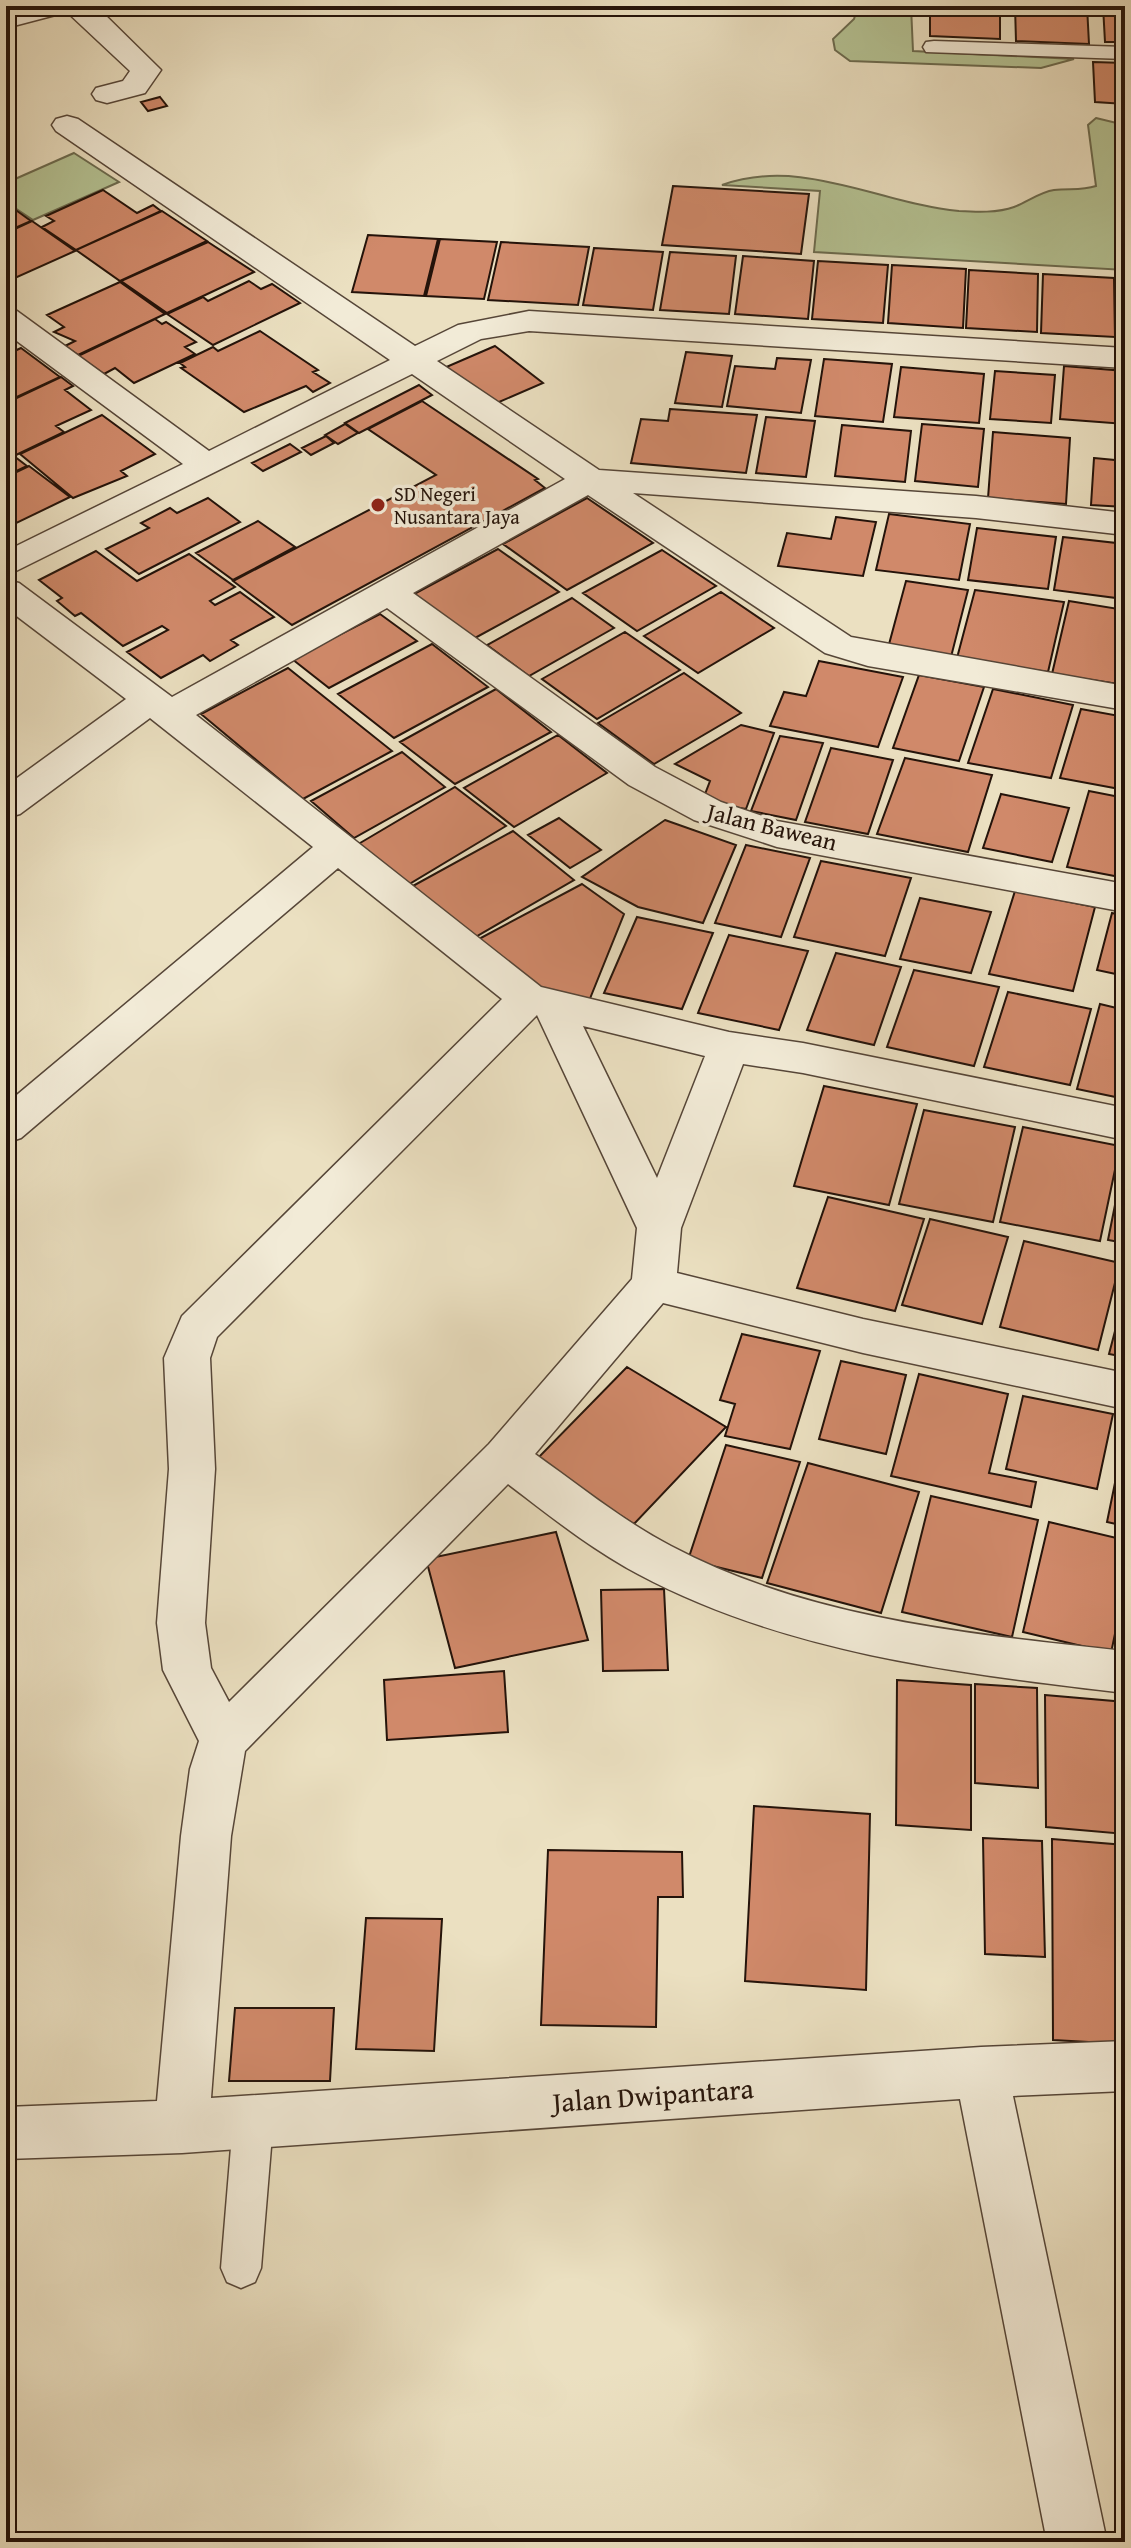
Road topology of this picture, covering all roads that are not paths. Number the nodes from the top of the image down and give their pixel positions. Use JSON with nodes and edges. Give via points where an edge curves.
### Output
{"nodes":[{"id":1,"x":58,"y":6,"type":"edge"},
{"id":2,"x":76,"y":6,"type":"edge"},
{"id":3,"x":6,"y":19,"type":"edge"},
{"id":4,"x":934,"y":47,"type":"dead end"},
{"id":5,"x":1125,"y":53,"type":"edge"},
{"id":6,"x":107,"y":94,"type":"dead end"},
{"id":7,"x":67,"y":125,"type":"dead end"},
{"id":8,"x":6,"y":318,"type":"edge"},
{"id":9,"x":1125,"y":358,"type":"edge"},
{"id":10,"x":415,"y":360,"type":"junction"},
{"id":11,"x":207,"y":465,"type":"junction"},
{"id":12,"x":589,"y":480,"type":"junction"},
{"id":13,"x":1125,"y":524,"type":"edge"},
{"id":14,"x":6,"y":565,"type":"edge"},
{"id":15,"x":6,"y":591,"type":"edge"},
{"id":16,"x":387,"y":591,"type":"junction"},
{"id":17,"x":1125,"y":698,"type":"edge"},
{"id":18,"x":161,"y":706,"type":"junction"},
{"id":19,"x":6,"y":805,"type":"edge"},
{"id":20,"x":338,"y":847,"type":"junction"},
{"id":21,"x":1125,"y":898,"type":"edge"},
{"id":22,"x":540,"y":1001,"type":"junction"},
{"id":23,"x":729,"y":1047,"type":"junction"},
{"id":24,"x":1125,"y":1124,"type":"edge"},
{"id":25,"x":6,"y":1127,"type":"edge"},
{"id":26,"x":659,"y":1228,"type":"junction"},
{"id":27,"x":654,"y":1284,"type":"junction"},
{"id":28,"x":1125,"y":1391,"type":"edge"},
{"id":29,"x":505,"y":1457,"type":"junction"},
{"id":30,"x":1125,"y":1672,"type":"edge"},
{"id":31,"x":224,"y":1740,"type":"junction"},
{"id":32,"x":1125,"y":2066,"type":"edge"},
{"id":33,"x":981,"y":2072,"type":"junction"},
{"id":34,"x":253,"y":2123,"type":"junction"},
{"id":35,"x":182,"y":2127,"type":"junction"},
{"id":36,"x":6,"y":2133,"type":"edge"},
{"id":37,"x":241,"y":2268,"type":"dead end"},
{"id":38,"x":1077,"y":2542,"type":"edge"}],
"edges":[{"from":1,"to":3,"type":"street"},
{"from":2,"to":6,"type":"street","via":[[146,70],[134,87]]},
{"from":4,"to":5,"type":"lane"},
{"from":7,"to":10,"type":"street"},
{"from":8,"to":11,"type":"street"},
{"from":9,"to":10,"type":"street","via":[[529,321],[482,326],[447,339]]},
{"from":10,"to":11,"type":"street"},
{"from":10,"to":12,"type":"street"},
{"from":11,"to":14,"type":"street"},
{"from":12,"to":13,"type":"street","via":[[976,507]]},
{"from":12,"to":16,"type":"street"},
{"from":12,"to":17,"type":"street","via":[[838,645]]},
{"from":15,"to":18,"type":"street"},
{"from":16,"to":18,"type":"street"},
{"from":16,"to":21,"type":"street","name":"Jalan Bawean","via":[[681,802],[777,834]]},
{"from":18,"to":19,"type":"street"},
{"from":18,"to":20,"type":"street"},
{"from":20,"to":22,"type":"street"},
{"from":20,"to":25,"type":"street"},
{"from":22,"to":23,"type":"street"},
{"from":22,"to":26,"type":"street"},
{"from":22,"to":31,"type":"street","via":[[198,1328],[187,1358],[192,1469],[181,1623],[187,1670]]},
{"from":23,"to":24,"type":"street"},
{"from":23,"to":26,"type":"street"},
{"from":26,"to":27,"type":"street"},
{"from":27,"to":28,"type":"street","via":[[863,1336]]},
{"from":27,"to":29,"type":"street"},
{"from":29,"to":30,"type":"street","via":[[633,1548],[743,1600],[841,1628]]},
{"from":29,"to":31,"type":"street"},
{"from":31,"to":35,"type":"street","via":[[206,1836]]},
{"from":32,"to":33,"type":"street","name":"Jalan Dwipantara"},
{"from":33,"to":34,"type":"street","name":"Jalan Dwipantara"},
{"from":33,"to":38,"type":"street"},
{"from":34,"to":35,"type":"street","name":"Jalan Dwipantara"},
{"from":34,"to":37,"type":"lane"},
{"from":35,"to":36,"type":"street","name":"Jalan Dwipantara"}]}
